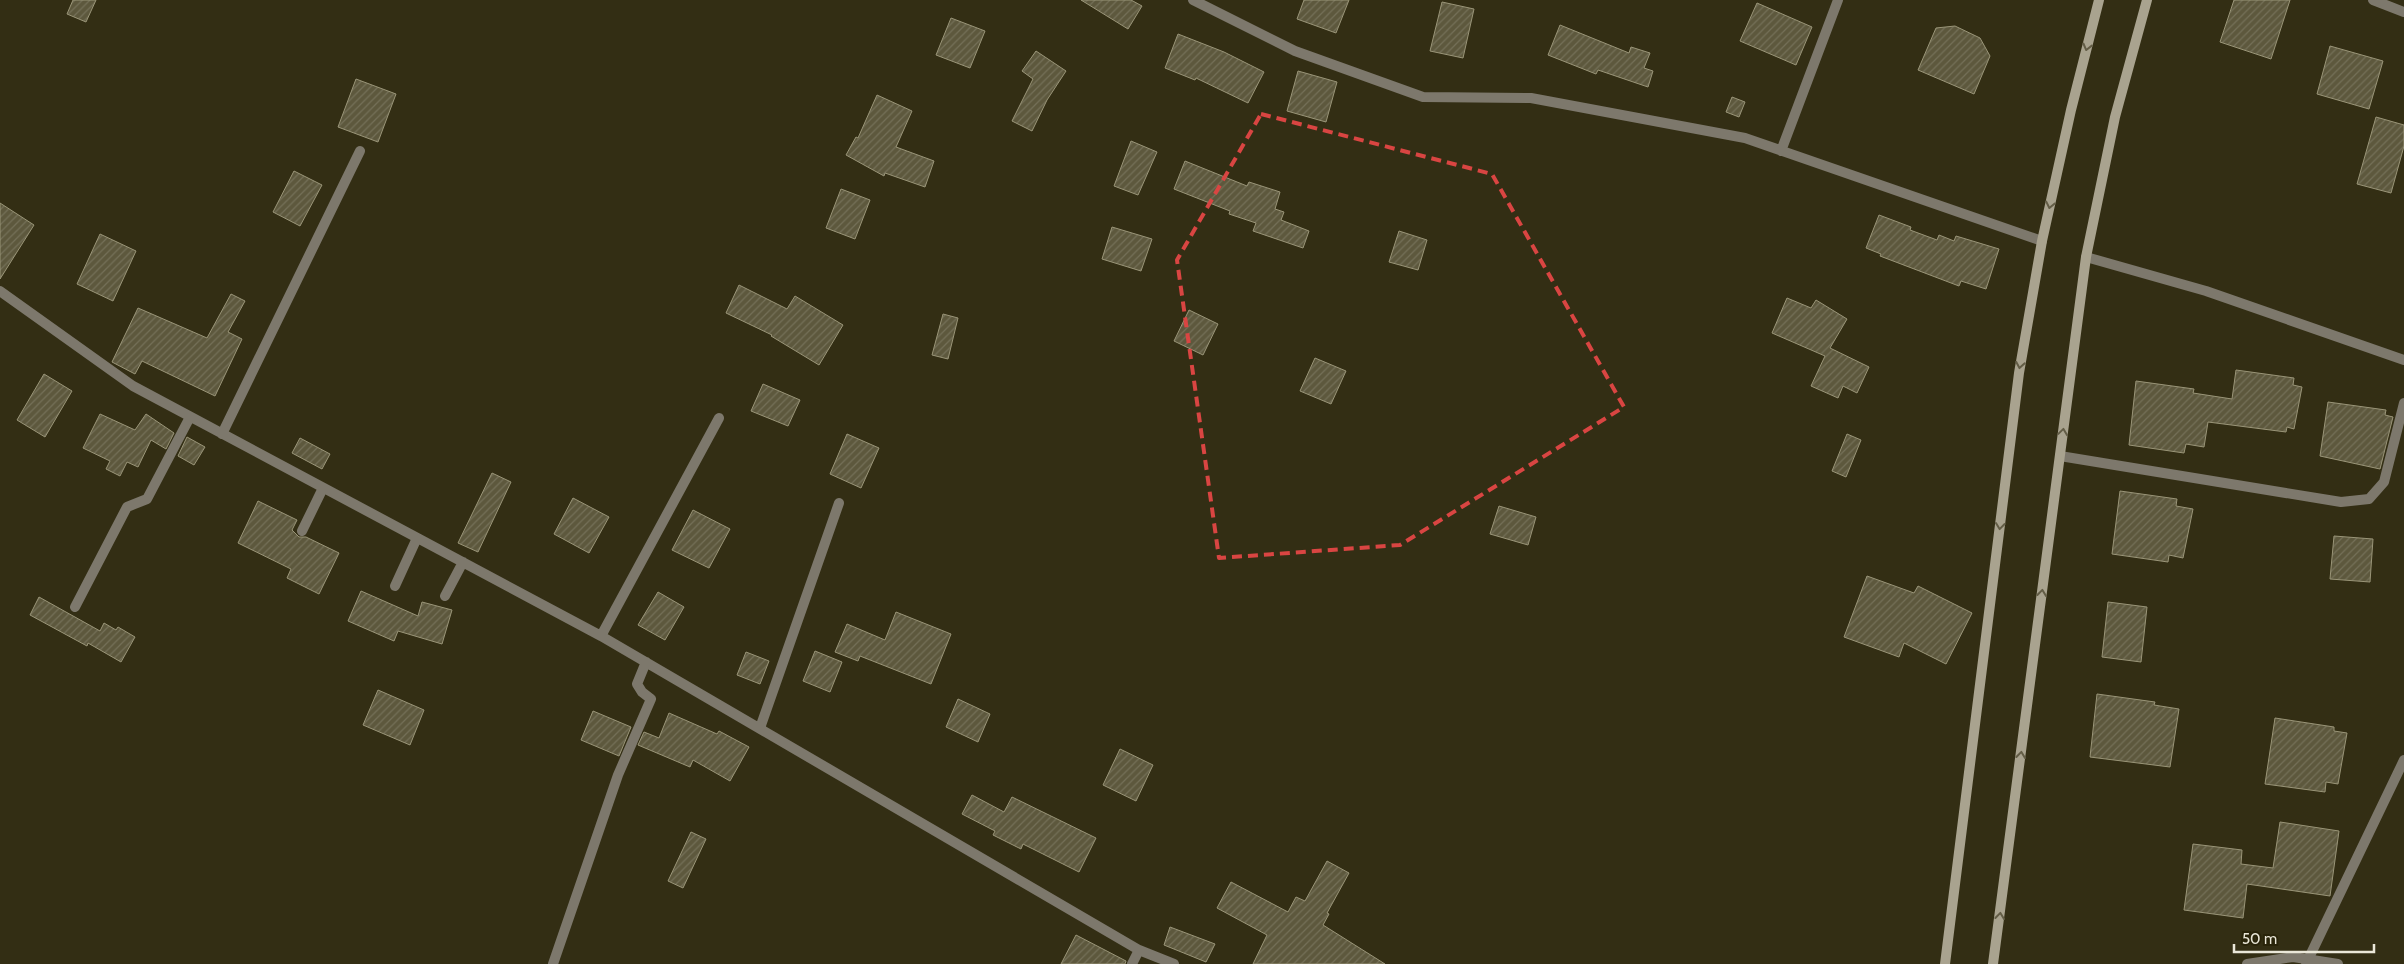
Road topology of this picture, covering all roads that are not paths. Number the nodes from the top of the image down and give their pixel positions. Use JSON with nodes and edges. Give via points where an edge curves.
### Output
{"nodes":[{"id":1,"x":1193,"y":0,"type":"edge"},
{"id":2,"x":1838,"y":0,"type":"edge"},
{"id":3,"x":2099,"y":0,"type":"edge"},
{"id":4,"x":2147,"y":0,"type":"edge"},
{"id":5,"x":2373,"y":0,"type":"edge"},
{"id":6,"x":2404,"y":12,"type":"edge"},
{"id":7,"x":360,"y":151,"type":"dead end"},
{"id":8,"x":1781,"y":151,"type":"junction"},
{"id":9,"x":2042,"y":241,"type":"junction"},
{"id":10,"x":2086,"y":256,"type":"junction"},
{"id":11,"x":0,"y":291,"type":"edge"},
{"id":12,"x":2404,"y":360,"type":"edge"},
{"id":13,"x":2404,"y":404,"type":"edge"},
{"id":14,"x":190,"y":417,"type":"junction"},
{"id":15,"x":719,"y":418,"type":"dead end"},
{"id":16,"x":222,"y":434,"type":"junction"},
{"id":17,"x":2060,"y":456,"type":"junction"},
{"id":18,"x":323,"y":488,"type":"junction"},
{"id":19,"x":839,"y":502,"type":"dead end"},
{"id":20,"x":302,"y":531,"type":"dead end"},
{"id":21,"x":417,"y":538,"type":"junction"},
{"id":22,"x":463,"y":562,"type":"junction"},
{"id":23,"x":395,"y":586,"type":"dead end"},
{"id":24,"x":445,"y":596,"type":"dead end"},
{"id":25,"x":74,"y":607,"type":"dead end"},
{"id":26,"x":601,"y":636,"type":"junction"},
{"id":27,"x":646,"y":662,"type":"junction"},
{"id":28,"x":760,"y":728,"type":"junction"},
{"id":29,"x":2404,"y":760,"type":"edge"},
{"id":30,"x":1140,"y":950,"type":"junction"},
{"id":31,"x":2306,"y":961,"type":"edge"},
{"id":32,"x":553,"y":964,"type":"edge"},
{"id":33,"x":1132,"y":964,"type":"edge"},
{"id":34,"x":1174,"y":964,"type":"edge"},
{"id":35,"x":1945,"y":964,"type":"edge"},
{"id":36,"x":1993,"y":964,"type":"edge"},
{"id":37,"x":2247,"y":964,"type":"edge"},
{"id":38,"x":2338,"y":964,"type":"edge"}],
"edges":[{"from":1,"to":8,"type":"street","via":[[1295,51],[1423,97],[1531,98],[1745,138]]},
{"from":2,"to":8,"type":"street"},
{"from":3,"to":9,"type":"main road","one_way":true},
{"from":4,"to":10,"type":"main road","via":[[2115,118]]},
{"from":5,"to":6,"type":"street"},
{"from":7,"to":16,"type":"street"},
{"from":8,"to":9,"type":"street"},
{"from":9,"to":35,"type":"main road","one_way":true,"via":[[2019,373]]},
{"from":10,"to":12,"type":"street","via":[[2206,291]]},
{"from":17,"to":10,"type":"main road","one_way":true},
{"from":11,"to":14,"type":"street","via":[[133,386]]},
{"from":13,"to":17,"type":"street","via":[[2384,482],[2369,499],[2341,502]]},
{"from":14,"to":16,"type":"street"},
{"from":14,"to":25,"type":"street","via":[[147,499],[127,508]]},
{"from":15,"to":26,"type":"street"},
{"from":16,"to":18,"type":"street"},
{"from":36,"to":17,"type":"main road","one_way":true},
{"from":18,"to":20,"type":"street"},
{"from":18,"to":21,"type":"street"},
{"from":19,"to":28,"type":"street"},
{"from":21,"to":22,"type":"street"},
{"from":21,"to":23,"type":"street"},
{"from":22,"to":24,"type":"street"},
{"from":22,"to":26,"type":"street"},
{"from":26,"to":27,"type":"street"},
{"from":27,"to":28,"type":"street"},
{"from":27,"to":32,"type":"street","via":[[637,684],[651,699],[618,775]]},
{"from":28,"to":30,"type":"street"},
{"from":29,"to":31,"type":"street"},
{"from":30,"to":33,"type":"street"},
{"from":30,"to":34,"type":"street"},
{"from":31,"to":37,"type":"street","via":[[2293,957]]},
{"from":31,"to":38,"type":"street"}]}
